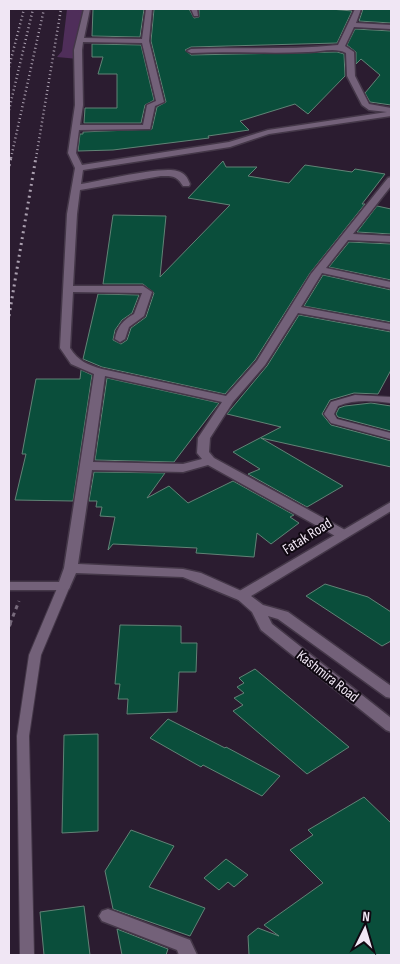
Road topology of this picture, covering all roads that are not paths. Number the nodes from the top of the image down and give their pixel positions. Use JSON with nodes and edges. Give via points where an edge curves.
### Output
{"nodes":[{"id":1,"x":87,"y":9,"type":"edge"},
{"id":2,"x":149,"y":9,"type":"edge"},
{"id":3,"x":358,"y":9,"type":"edge"},
{"id":4,"x":352,"y":24,"type":"junction"},
{"id":5,"x":391,"y":27,"type":"edge"},
{"id":6,"x":80,"y":40,"type":"junction"},
{"id":7,"x":145,"y":40,"type":"junction"},
{"id":8,"x":341,"y":47,"type":"junction"},
{"id":9,"x":191,"y":51,"type":"dead end"},
{"id":10,"x":391,"y":110,"type":"edge"},
{"id":11,"x":391,"y":114,"type":"edge"},
{"id":12,"x":76,"y":128,"type":"junction"},
{"id":13,"x":79,"y":168,"type":"junction"},
{"id":14,"x":391,"y":180,"type":"edge"},
{"id":15,"x":186,"y":184,"type":"dead end"},
{"id":16,"x":76,"y":188,"type":"junction"},
{"id":17,"x":346,"y":237,"type":"junction"},
{"id":18,"x":391,"y":239,"type":"edge"},
{"id":19,"x":320,"y":270,"type":"junction"},
{"id":20,"x":391,"y":285,"type":"edge"},
{"id":21,"x":68,"y":289,"type":"junction"},
{"id":22,"x":295,"y":309,"type":"junction"},
{"id":23,"x":391,"y":327,"type":"edge"},
{"id":24,"x":120,"y":339,"type":"dead end"},
{"id":25,"x":100,"y":372,"type":"junction"},
{"id":26,"x":229,"y":400,"type":"junction"},
{"id":27,"x":391,"y":400,"type":"edge"},
{"id":28,"x":391,"y":436,"type":"edge"},
{"id":29,"x":210,"y":461,"type":"junction"},
{"id":30,"x":86,"y":466,"type":"junction"},
{"id":31,"x":391,"y":506,"type":"edge"},
{"id":32,"x":342,"y":534,"type":"junction"},
{"id":33,"x":71,"y":568,"type":"junction"},
{"id":34,"x":9,"y":586,"type":"edge"},
{"id":35,"x":64,"y":586,"type":"junction"},
{"id":36,"x":241,"y":596,"type":"junction"},
{"id":37,"x":258,"y":609,"type":"junction"},
{"id":38,"x":283,"y":615,"type":"junction"},
{"id":39,"x":266,"y":627,"type":"junction"},
{"id":40,"x":391,"y":692,"type":"edge"},
{"id":41,"x":391,"y":726,"type":"edge"},
{"id":42,"x":108,"y":916,"type":"dead end"},
{"id":43,"x":27,"y":955,"type":"edge"},
{"id":44,"x":188,"y":955,"type":"edge"}],
"edges":[{"from":1,"to":6,"type":"street"},
{"from":2,"to":7,"type":"street"},
{"from":3,"to":4,"type":"street"},
{"from":4,"to":5,"type":"street"},
{"from":4,"to":8,"type":"street"},
{"from":6,"to":7,"type":"street"},
{"from":6,"to":12,"type":"street"},
{"from":7,"to":12,"type":"street","via":[[160,102],[151,105],[147,127]]},
{"from":8,"to":9,"type":"street"},
{"from":8,"to":10,"type":"street","via":[[350,52],[351,76],[366,105]]},
{"from":11,"to":13,"type":"street","via":[[268,132],[230,144]]},
{"from":12,"to":13,"type":"street","via":[[72,153]]},
{"from":13,"to":16,"type":"street"},
{"from":14,"to":17,"type":"street"},
{"from":15,"to":16,"type":"street","via":[[183,177],[174,173],[161,173]]},
{"from":16,"to":21,"type":"street"},
{"from":17,"to":18,"type":"street"},
{"from":17,"to":19,"type":"street"},
{"from":19,"to":20,"type":"street"},
{"from":19,"to":22,"type":"street"},
{"from":21,"to":24,"type":"street","via":[[143,289],[147,292],[139,316],[124,324]]},
{"from":21,"to":25,"type":"street","via":[[65,348],[70,358],[81,366]]},
{"from":22,"to":23,"type":"street"},
{"from":22,"to":26,"type":"street","via":[[261,363]]},
{"from":25,"to":26,"type":"street"},
{"from":25,"to":30,"type":"street"},
{"from":26,"to":29,"type":"street","via":[[204,438],[203,453]]},
{"from":27,"to":28,"type":"lane","via":[[351,397],[334,404],[329,414],[334,421]]},
{"from":29,"to":30,"type":"street","via":[[183,468]]},
{"from":29,"to":32,"type":"street"},
{"from":30,"to":33,"type":"street"},
{"from":31,"to":32,"type":"street","name":"Fatak Road"},
{"from":32,"to":36,"type":"street","name":"Fatak Road"},
{"from":33,"to":35,"type":"street"},
{"from":33,"to":36,"type":"street","via":[[183,573]]},
{"from":34,"to":35,"type":"street"},
{"from":35,"to":43,"type":"lane","via":[[35,655],[23,736]]},
{"from":36,"to":37,"type":"street"},
{"from":37,"to":38,"type":"street"},
{"from":37,"to":39,"type":"street"},
{"from":38,"to":39,"type":"street"},
{"from":38,"to":40,"type":"street","name":"Kashmira Road"},
{"from":39,"to":41,"type":"street","name":"Kashmira Road"},
{"from":42,"to":44,"type":"street","via":[[184,945]]}]}
